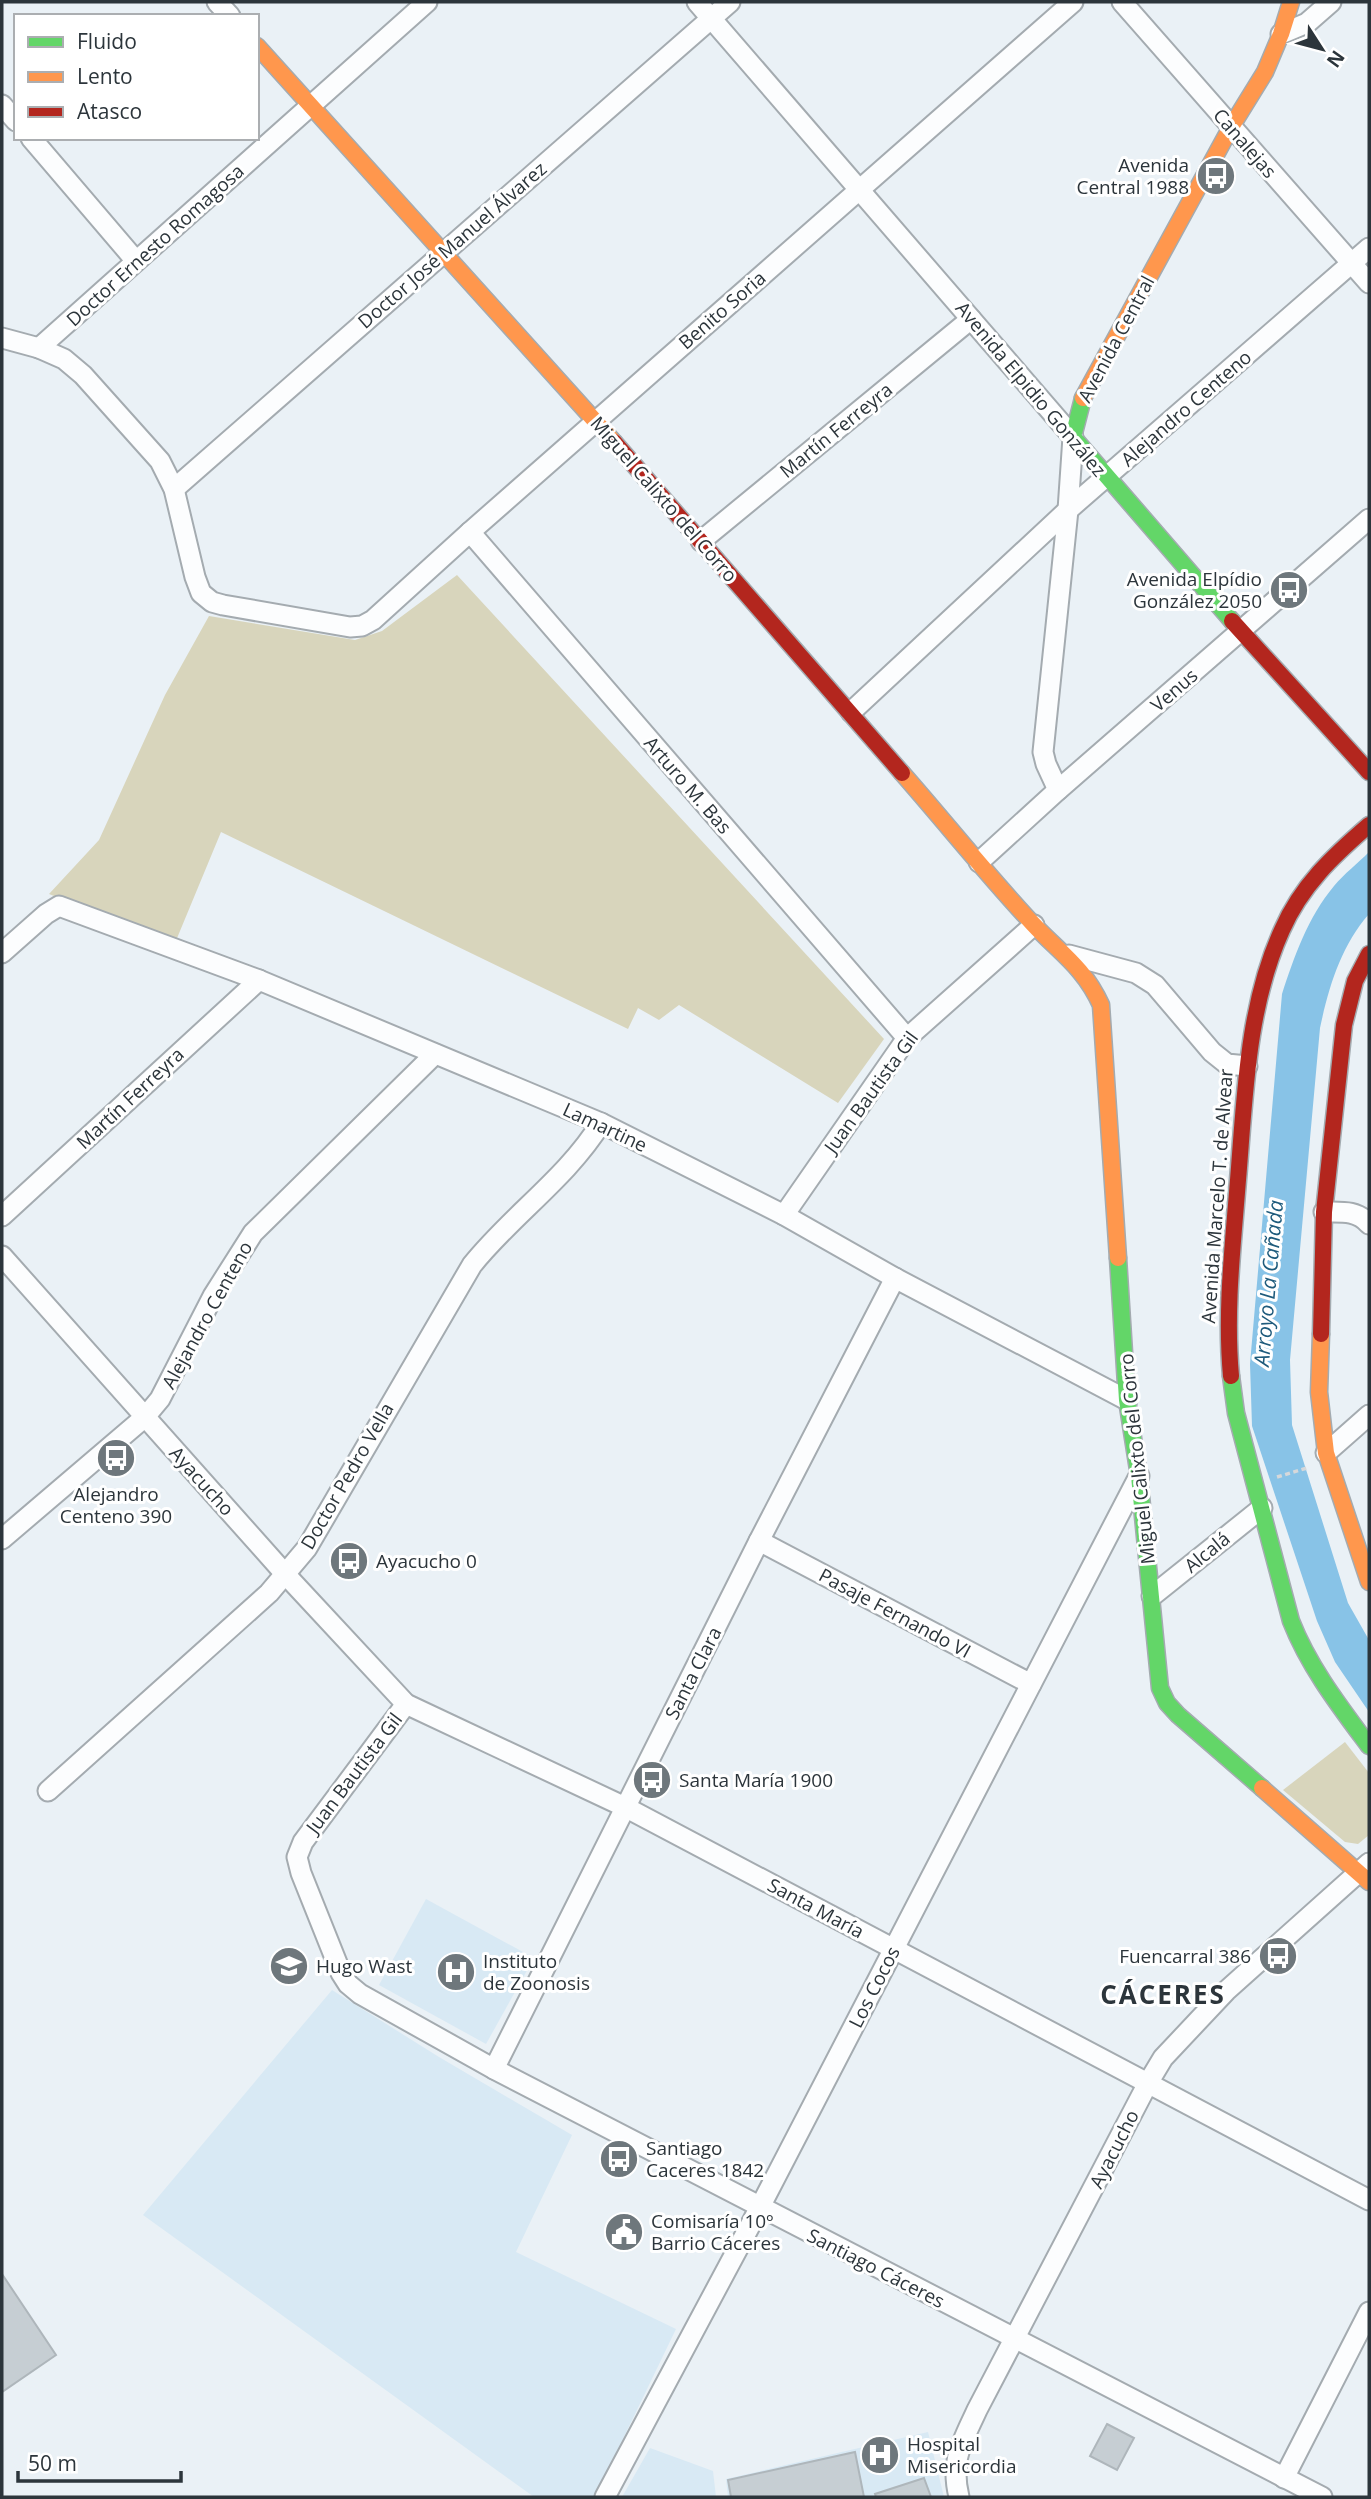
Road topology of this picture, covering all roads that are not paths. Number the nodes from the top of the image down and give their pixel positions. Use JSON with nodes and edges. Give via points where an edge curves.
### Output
{"nodes":[{"id":1,"x":427,"y":2,"type":"edge"},
{"id":2,"x":697,"y":2,"type":"edge"},
{"id":3,"x":730,"y":2,"type":"edge"},
{"id":4,"x":1073,"y":2,"type":"edge"},
{"id":5,"x":1122,"y":2,"type":"edge"},
{"id":6,"x":1291,"y":2,"type":"edge"},
{"id":7,"x":1331,"y":2,"type":"edge"},
{"id":8,"x":712,"y":18,"type":"junction"},
{"id":9,"x":1281,"y":34,"type":"junction"},
{"id":10,"x":259,"y":48,"type":"edge"},
{"id":11,"x":2,"y":105,"type":"edge"},
{"id":12,"x":312,"y":106,"type":"junction"},
{"id":13,"x":14,"y":119,"type":"edge"},
{"id":14,"x":1231,"y":127,"type":"junction"},
{"id":15,"x":33,"y":140,"type":"edge"},
{"id":16,"x":859,"y":190,"type":"junction"},
{"id":17,"x":1369,"y":248,"type":"edge"},
{"id":18,"x":444,"y":252,"type":"junction"},
{"id":19,"x":136,"y":261,"type":"junction"},
{"id":20,"x":1352,"y":263,"type":"junction"},
{"id":21,"x":1369,"y":283,"type":"edge"},
{"id":22,"x":971,"y":319,"type":"junction"},
{"id":23,"x":2,"y":338,"type":"edge"},
{"id":24,"x":39,"y":348,"type":"junction"},
{"id":25,"x":596,"y":421,"type":"junction"},
{"id":26,"x":1073,"y":437,"type":"junction"},
{"id":27,"x":1106,"y":477,"type":"junction"},
{"id":28,"x":174,"y":489,"type":"junction"},
{"id":29,"x":1068,"y":510,"type":"junction"},
{"id":30,"x":1369,"y":519,"type":"edge"},
{"id":31,"x":470,"y":532,"type":"junction"},
{"id":32,"x":701,"y":541,"type":"junction"},
{"id":33,"x":1241,"y":632,"type":"junction"},
{"id":34,"x":851,"y":712,"type":"junction"},
{"id":35,"x":1369,"y":772,"type":"edge"},
{"id":36,"x":1058,"y":790,"type":"junction"},
{"id":37,"x":1369,"y":825,"type":"edge"},
{"id":38,"x":979,"y":862,"type":"junction"},
{"id":39,"x":1034,"y":925,"type":"junction"},
{"id":40,"x":2,"y":953,"type":"edge"},
{"id":41,"x":1369,"y":954,"type":"edge"},
{"id":42,"x":1068,"y":955,"type":"junction"},
{"id":43,"x":259,"y":980,"type":"junction"},
{"id":44,"x":906,"y":1038,"type":"junction"},
{"id":45,"x":435,"y":1054,"type":"junction"},
{"id":46,"x":1247,"y":1066,"type":"junction"},
{"id":47,"x":601,"y":1123,"type":"junction"},
{"id":48,"x":1324,"y":1212,"type":"junction"},
{"id":49,"x":784,"y":1215,"type":"junction"},
{"id":50,"x":2,"y":1216,"type":"edge"},
{"id":51,"x":1369,"y":1224,"type":"edge"},
{"id":52,"x":2,"y":1256,"type":"edge"},
{"id":53,"x":895,"y":1278,"type":"junction"},
{"id":54,"x":1127,"y":1400,"type":"junction"},
{"id":55,"x":1369,"y":1415,"type":"edge"},
{"id":56,"x":145,"y":1417,"type":"junction"},
{"id":57,"x":1327,"y":1456,"type":"junction"},
{"id":58,"x":1139,"y":1476,"type":"junction"},
{"id":59,"x":1262,"y":1508,"type":"junction"},
{"id":60,"x":2,"y":1539,"type":"edge"},
{"id":61,"x":759,"y":1541,"type":"junction"},
{"id":62,"x":286,"y":1575,"type":"junction"},
{"id":63,"x":1369,"y":1582,"type":"edge"},
{"id":64,"x":1152,"y":1596,"type":"junction"},
{"id":65,"x":1031,"y":1684,"type":"junction"},
{"id":66,"x":406,"y":1704,"type":"junction"},
{"id":67,"x":1369,"y":1746,"type":"edge"},
{"id":68,"x":48,"y":1791,"type":"dead end"},
{"id":69,"x":625,"y":1807,"type":"junction"},
{"id":70,"x":303,"y":1842,"type":"joint"},
{"id":71,"x":1365,"y":1873,"type":"edge"},
{"id":72,"x":894,"y":1949,"type":"junction"},
{"id":73,"x":494,"y":2069,"type":"junction"},
{"id":74,"x":1148,"y":2083,"type":"junction"},
{"id":75,"x":1369,"y":2200,"type":"edge"},
{"id":76,"x":760,"y":2207,"type":"junction"},
{"id":77,"x":1369,"y":2312,"type":"edge"},
{"id":78,"x":1015,"y":2340,"type":"junction"},
{"id":79,"x":1284,"y":2478,"type":"junction"},
{"id":80,"x":605,"y":2497,"type":"edge"},
{"id":81,"x":959,"y":2497,"type":"edge"},
{"id":82,"x":1322,"y":2497,"type":"edge"}],
"edges":[{"from":1,"to":12,"type":"street","name":"Doctor Ernesto Romagosa"},
{"from":2,"to":8,"type":"street","name":"Avenida Elpidio González"},
{"from":3,"to":8,"type":"street","name":"Doctor José Manuel Álvarez"},
{"from":4,"to":16,"type":"street","name":"Benito Soria"},
{"from":5,"to":14,"type":"street","name":"Canalejas"},
{"from":6,"to":9,"type":"main road","name":"Avenida Central"},
{"from":7,"to":9,"type":"street","via":[[1307,23]]},
{"from":8,"to":16,"type":"street","name":"Avenida Elpidio González"},
{"from":8,"to":18,"type":"street","name":"Doctor José Manuel Álvarez"},
{"from":9,"to":14,"type":"main road","name":"Avenida Central","via":[[1265,72]]},
{"from":10,"to":12,"type":"main road","name":"Miguel Calixto del Corro"},
{"from":11,"to":13,"type":"street"},
{"from":12,"to":18,"type":"main road","name":"Miguel Calixto del Corro"},
{"from":12,"to":19,"type":"street","name":"Doctor Ernesto Romagosa"},
{"from":14,"to":20,"type":"street","name":"Canalejas"},
{"from":14,"to":26,"type":"main road","name":"Avenida Central","via":[[1087,387]]},
{"from":15,"to":19,"type":"street"},
{"from":16,"to":22,"type":"street","name":"Avenida Elpidio González"},
{"from":16,"to":25,"type":"street","name":"Benito Soria"},
{"from":17,"to":20,"type":"street","name":"Alejandro Centeno"},
{"from":18,"to":25,"type":"main road","name":"Miguel Calixto del Corro"},
{"from":18,"to":28,"type":"street","name":"Doctor José Manuel Álvarez"},
{"from":19,"to":24,"type":"street","name":"Doctor Ernesto Romagosa"},
{"from":20,"to":21,"type":"street","name":"Canalejas"},
{"from":20,"to":27,"type":"street","name":"Alejandro Centeno"},
{"from":22,"to":26,"type":"street","name":"Avenida Elpidio González"},
{"from":22,"to":32,"type":"street","name":"Martín Ferreyra"},
{"from":23,"to":24,"type":"street"},
{"from":24,"to":28,"type":"street","via":[[64,359],[83,375],[160,461]]},
{"from":25,"to":31,"type":"street","name":"Benito Soria"},
{"from":25,"to":32,"type":"main road","name":"Miguel Calixto del Corro"},
{"from":26,"to":27,"type":"main road","name":"Avenida Elpidio González"},
{"from":26,"to":29,"type":"street","name":"Avenida Central"},
{"from":27,"to":29,"type":"street","name":"Alejandro Centeno"},
{"from":27,"to":33,"type":"main road","name":"Avenida Elpidio González"},
{"from":28,"to":31,"type":"street","name":"Benito Soria","via":[[195,577],[201,593],[212,602],[350,627],[373,620]]},
{"from":29,"to":34,"type":"street","name":"Alejandro Centeno"},
{"from":29,"to":36,"type":"street","name":"Avenida Central","via":[[1043,751]]},
{"from":30,"to":33,"type":"street","name":"Venus"},
{"from":31,"to":44,"type":"street","name":"Arturo M. Bas"},
{"from":32,"to":34,"type":"main road","name":"Miguel Calixto del Corro"},
{"from":33,"to":35,"type":"main road","name":"Avenida Elpidio González"},
{"from":33,"to":36,"type":"street","name":"Venus"},
{"from":34,"to":38,"type":"main road","name":"Miguel Calixto del Corro"},
{"from":36,"to":38,"type":"street","name":"Venus"},
{"from":37,"to":46,"type":"main road","name":"Avenida Marcelo T. de Alvear","via":[[1313,877],[1280,932],[1266,969]]},
{"from":38,"to":39,"type":"main road","name":"Miguel Calixto del Corro"},
{"from":39,"to":42,"type":"main road","name":"Miguel Calixto del Corro"},
{"from":39,"to":44,"type":"street","name":"Juan Bautista Gil"},
{"from":40,"to":43,"type":"street","name":"Lamartine","via":[[59,906]]},
{"from":41,"to":48,"type":"main road","via":[[1355,981],[1344,1025]]},
{"from":42,"to":46,"type":"street","name":"Miguel Calixto del Corro","via":[[1136,973],[1156,985],[1212,1052],[1227,1064]]},
{"from":42,"to":54,"type":"main road","name":"Miguel Calixto del Corro","via":[[1086,974],[1101,1005]]},
{"from":43,"to":45,"type":"street","name":"Lamartine"},
{"from":43,"to":50,"type":"street","name":"Martín Ferreyra"},
{"from":44,"to":49,"type":"street","name":"Juan Bautista Gil"},
{"from":45,"to":47,"type":"street","name":"Lamartine"},
{"from":45,"to":56,"type":"street","name":"Alejandro Centeno","via":[[253,1233],[213,1297],[160,1399]]},
{"from":46,"to":59,"type":"main road","name":"Avenida Marcelo T. de Alvear","via":[[1228,1325],[1232,1387]]},
{"from":47,"to":49,"type":"street","name":"Lamartine"},
{"from":47,"to":62,"type":"street","name":"Doctor Pedro Vella","via":[[585,1149],[472,1265],[307,1548]]},
{"from":48,"to":51,"type":"street","via":[[1349,1212]]},
{"from":48,"to":57,"type":"main road","via":[[1319,1391]]},
{"from":49,"to":53,"type":"street","name":"Lamartine"},
{"from":52,"to":56,"type":"street","name":"Ayacucho"},
{"from":53,"to":54,"type":"street","name":"Lamartine"},
{"from":53,"to":61,"type":"street","name":"Santa Clara"},
{"from":54,"to":58,"type":"main road","name":"Miguel Calixto del Corro"},
{"from":55,"to":57,"type":"street"},
{"from":56,"to":60,"type":"street","name":"Alejandro Centeno"},
{"from":56,"to":62,"type":"street","name":"Ayacucho"},
{"from":57,"to":63,"type":"main road"},
{"from":58,"to":64,"type":"main road","name":"Miguel Calixto del Corro"},
{"from":58,"to":65,"type":"street","name":"Los Cocos"},
{"from":59,"to":64,"type":"street","name":"Alcalá"},
{"from":59,"to":67,"type":"main road","name":"Avenida Marcelo T. de Alvear","via":[[1299,1642]]},
{"from":61,"to":65,"type":"street","name":"Pasaje Fernando VI"},
{"from":61,"to":69,"type":"street","name":"Santa Clara"},
{"from":62,"to":66,"type":"street","name":"Ayacucho"},
{"from":62,"to":68,"type":"street","name":"Doctor Pedro Vella"},
{"from":64,"to":71,"type":"main road","name":"Miguel Calixto del Corro","via":[[1160,1688],[1167,1703]]},
{"from":65,"to":72,"type":"street","name":"Los Cocos"},
{"from":66,"to":69,"type":"street","name":"Santa María"},
{"from":66,"to":70,"type":"street","name":"Juan Bautista Gil"},
{"from":69,"to":72,"type":"street","name":"Santa María"},
{"from":69,"to":73,"type":"street","name":"Santa Clara"},
{"from":70,"to":73,"type":"street","name":"Santiago Cáceres","via":[[297,1857],[300,1873],[348,1984]]},
{"from":71,"to":74,"type":"street","name":"Ayacucho","via":[[1226,1991],[1163,2058]]},
{"from":72,"to":74,"type":"street","name":"Santa María"},
{"from":72,"to":76,"type":"street","name":"Los Cocos"},
{"from":73,"to":76,"type":"street","name":"Santiago Cáceres"},
{"from":74,"to":75,"type":"street","name":"Santa María"},
{"from":74,"to":78,"type":"street","name":"Ayacucho"},
{"from":76,"to":78,"type":"street","name":"Santiago Cáceres"},
{"from":76,"to":80,"type":"street","name":"Los Cocos"},
{"from":77,"to":79,"type":"street"},
{"from":78,"to":79,"type":"street","name":"Santiago Cáceres"},
{"from":78,"to":81,"type":"street","name":"Ayacucho","via":[[956,2456]]},
{"from":79,"to":82,"type":"street","name":"Santiago Cáceres"}]}
